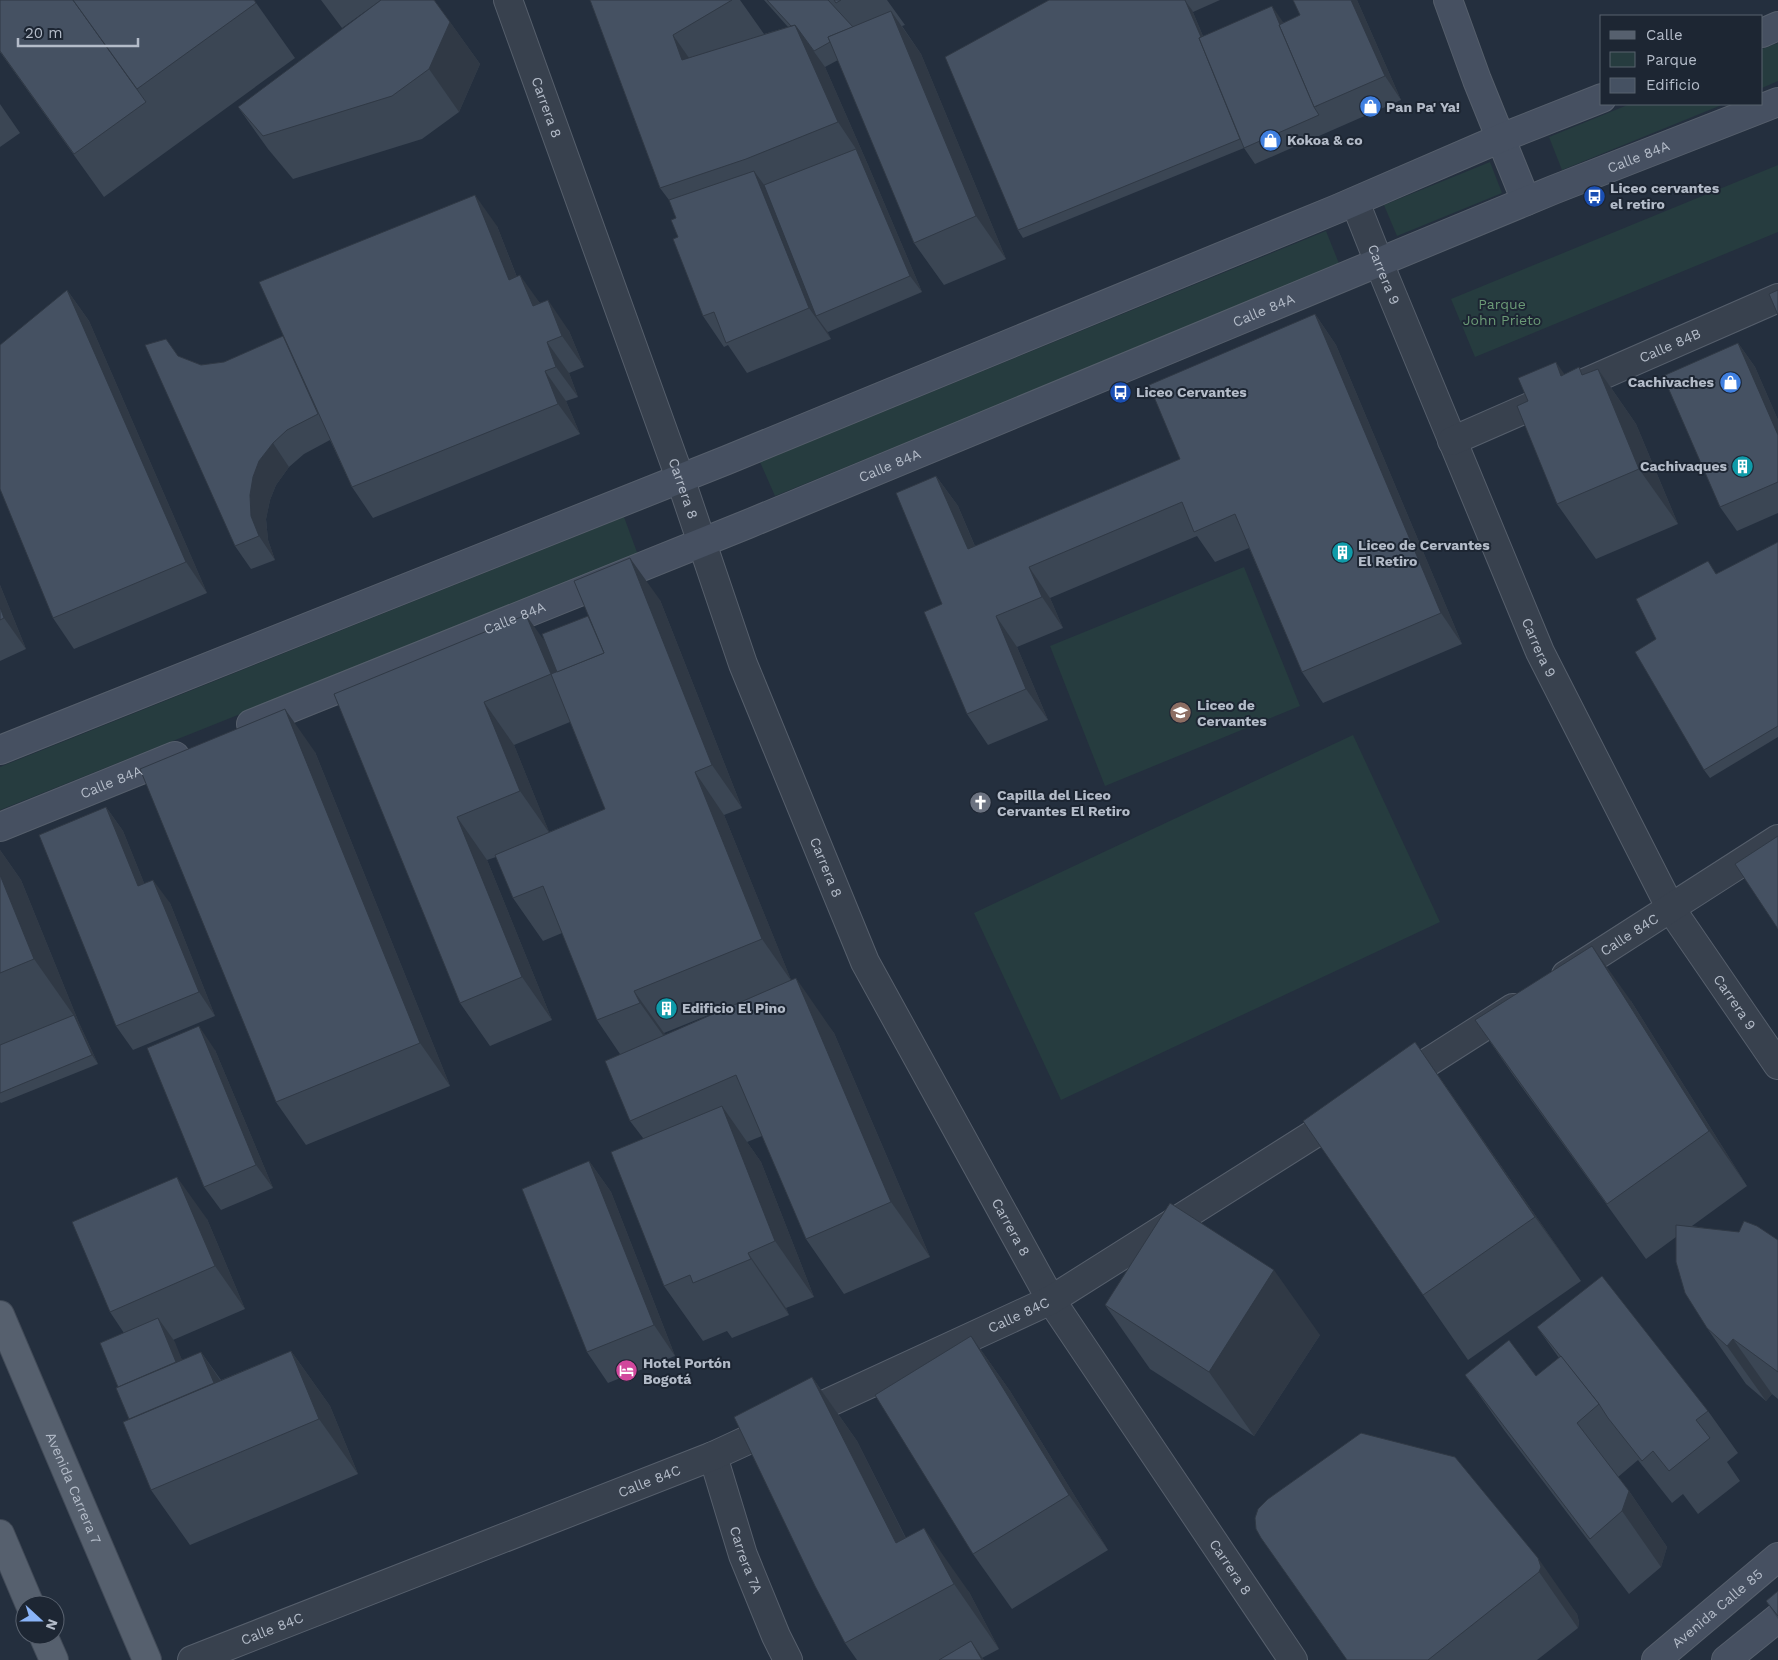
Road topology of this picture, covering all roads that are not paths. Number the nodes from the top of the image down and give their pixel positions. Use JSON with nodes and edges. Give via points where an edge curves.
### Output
{"nodes":[{"id":1,"x":508,"y":0,"type":"edge"},
{"id":2,"x":1448,"y":0,"type":"edge"},
{"id":3,"x":1778,"y":26,"type":"edge"},
{"id":4,"x":1763,"y":33,"type":"edge"},
{"id":5,"x":1600,"y":99,"type":"edge"},
{"id":6,"x":1778,"y":102,"type":"edge"},
{"id":7,"x":1502,"y":138,"type":"junction"},
{"id":8,"x":1526,"y":201,"type":"junction"},
{"id":9,"x":1355,"y":202,"type":"junction"},
{"id":10,"x":1379,"y":263,"type":"junction"},
{"id":11,"x":1778,"y":298,"type":"edge"},
{"id":12,"x":1452,"y":441,"type":"junction"},
{"id":13,"x":680,"y":478,"type":"junction"},
{"id":14,"x":702,"y":542,"type":"junction"},
{"id":15,"x":226,"y":734,"type":"edge"},
{"id":16,"x":199,"y":746,"type":"edge"},
{"id":17,"x":0,"y":750,"type":"edge"},
{"id":18,"x":0,"y":827,"type":"edge"},
{"id":19,"x":1778,"y":839,"type":"edge"},
{"id":20,"x":1671,"y":909,"type":"junction"},
{"id":21,"x":1778,"y":1065,"type":"edge"},
{"id":22,"x":1051,"y":1300,"type":"junction"},
{"id":23,"x":0,"y":1315,"type":"edge"},
{"id":24,"x":713,"y":1456,"type":"junction"},
{"id":25,"x":0,"y":1534,"type":"edge"},
{"id":26,"x":1778,"y":1557,"type":"edge"},
{"id":27,"x":26,"y":1595,"type":"edge"},
{"id":28,"x":1778,"y":1618,"type":"edge"},
{"id":29,"x":47,"y":1645,"type":"edge"},
{"id":30,"x":54,"y":1660,"type":"edge"},
{"id":31,"x":148,"y":1660,"type":"edge"},
{"id":32,"x":192,"y":1660,"type":"edge"},
{"id":33,"x":788,"y":1660,"type":"edge"},
{"id":34,"x":1293,"y":1660,"type":"edge"},
{"id":35,"x":1656,"y":1660,"type":"edge"},
{"id":36,"x":1726,"y":1660,"type":"edge"}],
"edges":[{"from":1,"to":13,"type":"street","name":"Carrera 8"},
{"from":2,"to":7,"type":"street"},
{"from":3,"to":4,"type":"street"},
{"from":5,"to":7,"type":"street"},
{"from":6,"to":8,"type":"street","name":"Calle 84A"},
{"from":7,"to":8,"type":"street"},
{"from":7,"to":9,"type":"street"},
{"from":8,"to":10,"type":"street","name":"Calle 84A"},
{"from":9,"to":10,"type":"street","name":"Carrera 9"},
{"from":9,"to":13,"type":"street"},
{"from":10,"to":12,"type":"street","name":"Carrera 9"},
{"from":10,"to":14,"type":"street","name":"Calle 84A"},
{"from":11,"to":12,"type":"street","name":"Calle 84B"},
{"from":12,"to":20,"type":"street","name":"Carrera 9","via":[[1540,652]]},
{"from":13,"to":14,"type":"street","name":"Carrera 8"},
{"from":13,"to":17,"type":"street"},
{"from":14,"to":15,"type":"street","name":"Calle 84A"},
{"from":14,"to":22,"type":"street","name":"Carrera 8","via":[[743,664],[865,962]]},
{"from":16,"to":18,"type":"street","name":"Calle 84A"},
{"from":19,"to":20,"type":"street","name":"Calle 84C"},
{"from":20,"to":21,"type":"street","name":"Carrera 9"},
{"from":20,"to":22,"type":"street","name":"Calle 84C"},
{"from":22,"to":24,"type":"street","name":"Calle 84C"},
{"from":22,"to":34,"type":"street","name":"Carrera 8"},
{"from":23,"to":31,"type":"main road","name":"Avenida Carrera 7"},
{"from":24,"to":32,"type":"street","name":"Calle 84C"},
{"from":24,"to":33,"type":"street","name":"Carrera 7A","via":[[743,1555]]},
{"from":25,"to":27,"type":"main road"},
{"from":26,"to":35,"type":"street","name":"Avenida Calle 85"},
{"from":28,"to":36,"type":"street"},
{"from":29,"to":30,"type":"main road"}]}
